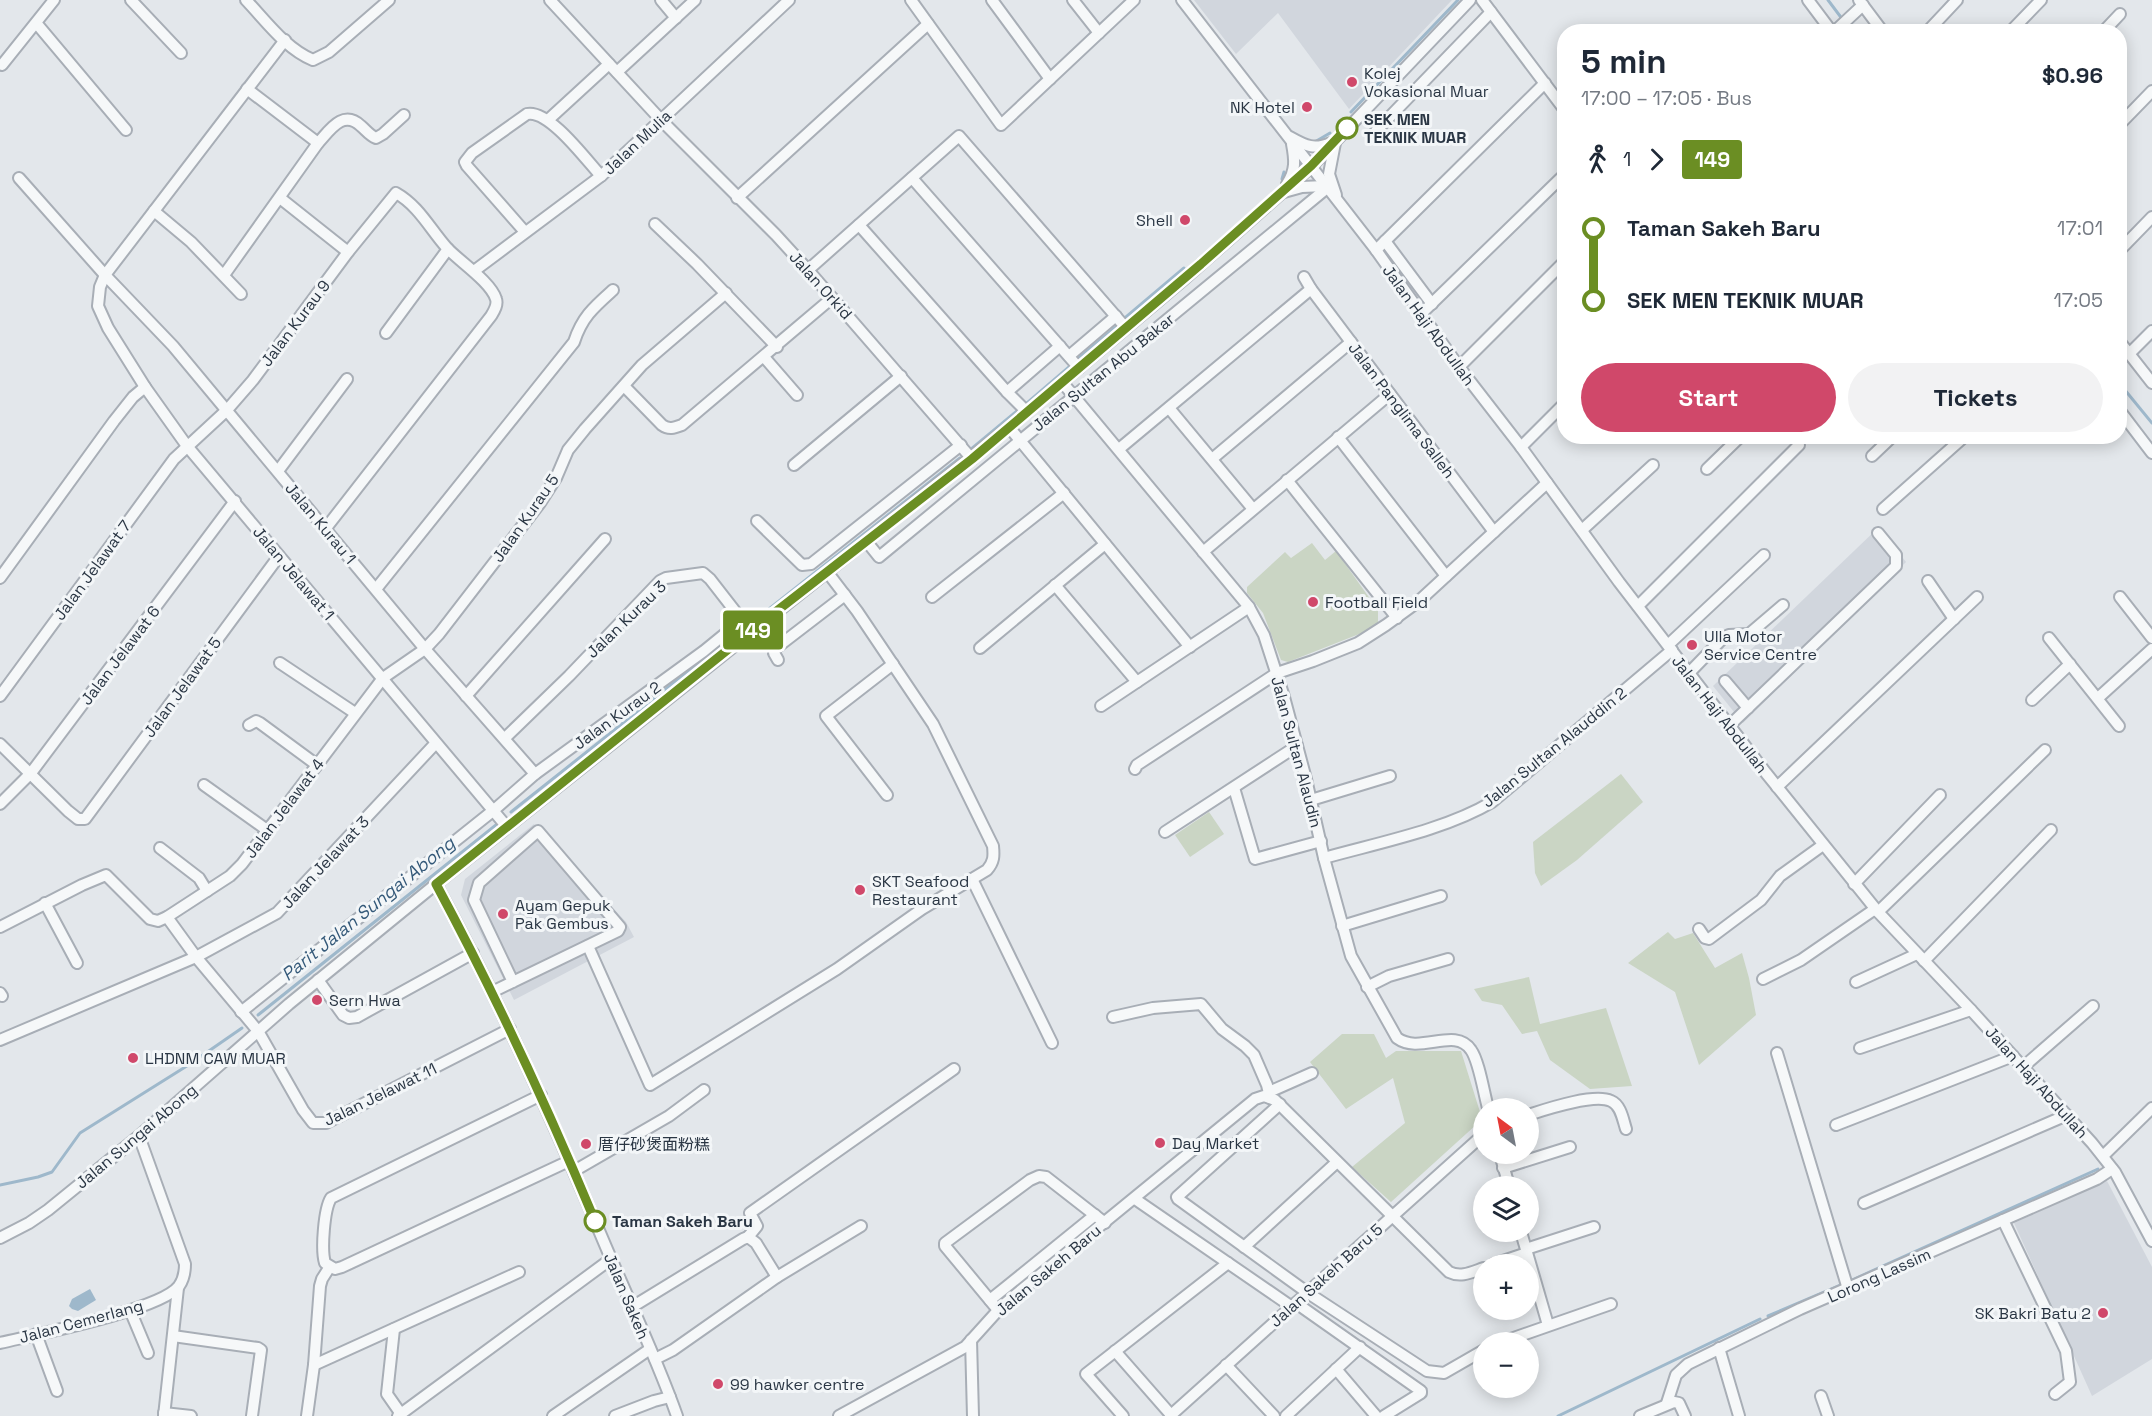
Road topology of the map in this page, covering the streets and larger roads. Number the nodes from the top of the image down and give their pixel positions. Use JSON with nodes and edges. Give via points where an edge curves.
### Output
{"nodes":[{"id":1,"x":54,"y":0,"type":"edge"},
{"id":2,"x":131,"y":0,"type":"edge"},
{"id":3,"x":246,"y":0,"type":"edge"},
{"id":4,"x":389,"y":0,"type":"edge"},
{"id":5,"x":550,"y":0,"type":"edge"},
{"id":6,"x":661,"y":0,"type":"edge"},
{"id":7,"x":695,"y":0,"type":"edge"},
{"id":8,"x":789,"y":0,"type":"edge"},
{"id":9,"x":910,"y":0,"type":"edge"},
{"id":10,"x":992,"y":0,"type":"edge"},
{"id":11,"x":1073,"y":0,"type":"edge"},
{"id":12,"x":1134,"y":0,"type":"edge"},
{"id":13,"x":1182,"y":0,"type":"edge"},
{"id":14,"x":1470,"y":0,"type":"edge"},
{"id":15,"x":1482,"y":0,"type":"edge"},
{"id":16,"x":1808,"y":0,"type":"edge"},
{"id":17,"x":1956,"y":0,"type":"edge"},
{"id":18,"x":2041,"y":0,"type":"edge"},
{"id":19,"x":1861,"y":2,"type":"edge"},
{"id":20,"x":1491,"y":12,"type":"junction"},
{"id":21,"x":2120,"y":14,"type":"dead end"},
{"id":22,"x":676,"y":18,"type":"junction"},
{"id":23,"x":37,"y":24,"type":"junction"},
{"id":24,"x":928,"y":24,"type":"junction"},
{"id":25,"x":1830,"y":24,"type":"edge"},
{"id":26,"x":1841,"y":24,"type":"edge"},
{"id":27,"x":1877,"y":24,"type":"edge"},
{"id":28,"x":1934,"y":24,"type":"edge"},
{"id":29,"x":2018,"y":24,"type":"edge"},
{"id":30,"x":2111,"y":24,"type":"edge"},
{"id":31,"x":1099,"y":33,"type":"junction"},
{"id":32,"x":285,"y":40,"type":"junction"},
{"id":33,"x":181,"y":53,"type":"dead end"},
{"id":34,"x":2,"y":65,"type":"dead end"},
{"id":35,"x":613,"y":68,"type":"junction"},
{"id":36,"x":1050,"y":79,"type":"junction"},
{"id":37,"x":1545,"y":83,"type":"junction"},
{"id":38,"x":247,"y":89,"type":"junction"},
{"id":39,"x":2152,"y":91,"type":"edge"},
{"id":40,"x":1557,"y":99,"type":"edge"},
{"id":41,"x":1373,"y":102,"type":"junction"},
{"id":42,"x":404,"y":115,"type":"dead end"},
{"id":43,"x":1389,"y":117,"type":"junction"},
{"id":44,"x":2127,"y":117,"type":"edge"},
{"id":45,"x":548,"y":120,"type":"junction"},
{"id":46,"x":661,"y":120,"type":"junction"},
{"id":47,"x":126,"y":130,"type":"dead end"},
{"id":48,"x":1376,"y":131,"type":"dead end"},
{"id":49,"x":1285,"y":134,"type":"junction"},
{"id":50,"x":1337,"y":141,"type":"junction"},
{"id":51,"x":318,"y":143,"type":"junction"},
{"id":52,"x":1292,"y":143,"type":"junction"},
{"id":53,"x":1311,"y":166,"type":"junction"},
{"id":54,"x":601,"y":176,"type":"junction"},
{"id":55,"x":19,"y":178,"type":"dead end"},
{"id":56,"x":912,"y":178,"type":"junction"},
{"id":57,"x":1557,"y":182,"type":"edge"},
{"id":58,"x":1326,"y":187,"type":"junction"},
{"id":59,"x":1279,"y":194,"type":"junction"},
{"id":60,"x":280,"y":198,"type":"junction"},
{"id":61,"x":737,"y":198,"type":"junction"},
{"id":62,"x":1340,"y":203,"type":"junction"},
{"id":63,"x":154,"y":211,"type":"junction"},
{"id":64,"x":2152,"y":217,"type":"edge"},
{"id":65,"x":656,"y":224,"type":"dead end"},
{"id":66,"x":859,"y":225,"type":"junction"},
{"id":67,"x":525,"y":232,"type":"junction"},
{"id":68,"x":1385,"y":242,"type":"junction"},
{"id":69,"x":2127,"y":243,"type":"edge"},
{"id":70,"x":448,"y":249,"type":"junction"},
{"id":71,"x":1376,"y":250,"type":"junction"},
{"id":72,"x":348,"y":252,"type":"junction"},
{"id":73,"x":1557,"y":269,"type":"edge"},
{"id":74,"x":808,"y":270,"type":"junction"},
{"id":75,"x":474,"y":271,"type":"junction"},
{"id":76,"x":105,"y":275,"type":"junction"},
{"id":77,"x":224,"y":275,"type":"junction"},
{"id":78,"x":1304,"y":277,"type":"dead end"},
{"id":79,"x":1311,"y":289,"type":"junction"},
{"id":80,"x":613,"y":290,"type":"dead end"},
{"id":81,"x":241,"y":294,"type":"dead end"},
{"id":82,"x":726,"y":294,"type":"junction"},
{"id":83,"x":832,"y":298,"type":"junction"},
{"id":84,"x":1432,"y":304,"type":"junction"},
{"id":85,"x":1421,"y":314,"type":"junction"},
{"id":86,"x":1116,"y":316,"type":"junction"},
{"id":87,"x":1126,"y":328,"type":"junction"},
{"id":88,"x":2152,"y":331,"type":"edge"},
{"id":89,"x":386,"y":333,"type":"dead end"},
{"id":90,"x":1351,"y":342,"type":"junction"},
{"id":91,"x":1060,"y":346,"type":"junction"},
{"id":92,"x":777,"y":347,"type":"junction"},
{"id":93,"x":2127,"y":351,"type":"edge"},
{"id":94,"x":2129,"y":354,"type":"junction"},
{"id":95,"x":1069,"y":356,"type":"junction"},
{"id":96,"x":764,"y":357,"type":"junction"},
{"id":97,"x":1459,"y":367,"type":"junction"},
{"id":98,"x":1079,"y":368,"type":"junction"},
{"id":99,"x":901,"y":376,"type":"junction"},
{"id":100,"x":347,"y":379,"type":"dead end"},
{"id":101,"x":1062,"y":382,"type":"junction"},
{"id":102,"x":2152,"y":383,"type":"edge"},
{"id":103,"x":624,"y":386,"type":"junction"},
{"id":104,"x":145,"y":387,"type":"junction"},
{"id":105,"x":1007,"y":392,"type":"junction"},
{"id":106,"x":1390,"y":394,"type":"junction"},
{"id":107,"x":797,"y":395,"type":"dead end"},
{"id":108,"x":1074,"y":396,"type":"junction"},
{"id":109,"x":1169,"y":408,"type":"junction"},
{"id":110,"x":227,"y":410,"type":"junction"},
{"id":111,"x":1557,"y":411,"type":"edge"},
{"id":112,"x":1027,"y":412,"type":"junction"},
{"id":113,"x":2127,"y":420,"type":"edge"},
{"id":114,"x":1009,"y":427,"type":"junction"},
{"id":115,"x":1338,"y":438,"type":"junction"},
{"id":116,"x":1020,"y":440,"type":"junction"},
{"id":117,"x":1733,"y":444,"type":"edge"},
{"id":118,"x":1885,"y":444,"type":"edge"},
{"id":119,"x":1956,"y":444,"type":"edge"},
{"id":120,"x":961,"y":445,"type":"junction"},
{"id":121,"x":1799,"y":445,"type":"dead end"},
{"id":122,"x":187,"y":446,"type":"junction"},
{"id":123,"x":1521,"y":447,"type":"junction"},
{"id":124,"x":1119,"y":449,"type":"junction"},
{"id":125,"x":2152,"y":453,"type":"edge"},
{"id":126,"x":1872,"y":456,"type":"dead end"},
{"id":127,"x":972,"y":459,"type":"junction"},
{"id":128,"x":1212,"y":459,"type":"junction"},
{"id":129,"x":794,"y":465,"type":"dead end"},
{"id":130,"x":1653,"y":465,"type":"dead end"},
{"id":131,"x":1707,"y":469,"type":"dead end"},
{"id":132,"x":278,"y":471,"type":"junction"},
{"id":133,"x":1287,"y":480,"type":"junction"},
{"id":134,"x":1547,"y":483,"type":"junction"},
{"id":135,"x":1064,"y":493,"type":"junction"},
{"id":136,"x":235,"y":501,"type":"junction"},
{"id":137,"x":1253,"y":509,"type":"junction"},
{"id":138,"x":1883,"y":509,"type":"dead end"},
{"id":139,"x":757,"y":521,"type":"dead end"},
{"id":140,"x":326,"y":528,"type":"junction"},
{"id":141,"x":1581,"y":530,"type":"junction"},
{"id":142,"x":1494,"y":532,"type":"junction"},
{"id":143,"x":1878,"y":533,"type":"dead end"},
{"id":144,"x":605,"y":539,"type":"dead end"},
{"id":145,"x":867,"y":542,"type":"junction"},
{"id":146,"x":1105,"y":544,"type":"junction"},
{"id":147,"x":1203,"y":552,"type":"junction"},
{"id":148,"x":1764,"y":555,"type":"dead end"},
{"id":149,"x":279,"y":556,"type":"junction"},
{"id":150,"x":828,"y":573,"type":"junction"},
{"id":151,"x":1446,"y":576,"type":"junction"},
{"id":152,"x":0,"y":578,"type":"edge"},
{"id":153,"x":1928,"y":581,"type":"dead end"},
{"id":154,"x":1055,"y":585,"type":"junction"},
{"id":155,"x":376,"y":589,"type":"junction"},
{"id":156,"x":845,"y":595,"type":"junction"},
{"id":157,"x":932,"y":597,"type":"dead end"},
{"id":158,"x":1977,"y":597,"type":"dead end"},
{"id":159,"x":2120,"y":597,"type":"dead end"},
{"id":160,"x":1783,"y":605,"type":"dead end"},
{"id":161,"x":1638,"y":606,"type":"junction"},
{"id":162,"x":1249,"y":607,"type":"junction"},
{"id":163,"x":1397,"y":618,"type":"junction"},
{"id":164,"x":1954,"y":619,"type":"junction"},
{"id":165,"x":742,"y":620,"type":"junction"},
{"id":166,"x":751,"y":631,"type":"junction"},
{"id":167,"x":2049,"y":638,"type":"dead end"},
{"id":168,"x":2152,"y":638,"type":"edge"},
{"id":169,"x":1190,"y":647,"type":"junction"},
{"id":170,"x":980,"y":648,"type":"dead end"},
{"id":171,"x":1670,"y":648,"type":"junction"},
{"id":172,"x":425,"y":649,"type":"junction"},
{"id":173,"x":2152,"y":649,"type":"edge"},
{"id":174,"x":708,"y":656,"type":"junction"},
{"id":175,"x":778,"y":660,"type":"dead end"},
{"id":176,"x":280,"y":663,"type":"dead end"},
{"id":177,"x":893,"y":664,"type":"junction"},
{"id":178,"x":2070,"y":664,"type":"junction"},
{"id":179,"x":688,"y":671,"type":"junction"},
{"id":180,"x":1277,"y":673,"type":"junction"},
{"id":181,"x":1689,"y":673,"type":"junction"},
{"id":182,"x":382,"y":678,"type":"junction"},
{"id":183,"x":1725,"y":681,"type":"dead end"},
{"id":184,"x":1137,"y":682,"type":"junction"},
{"id":185,"x":672,"y":684,"type":"junction"},
{"id":186,"x":0,"y":696,"type":"edge"},
{"id":187,"x":466,"y":696,"type":"junction"},
{"id":188,"x":2098,"y":698,"type":"junction"},
{"id":189,"x":2032,"y":700,"type":"dead end"},
{"id":190,"x":1101,"y":706,"type":"dead end"},
{"id":191,"x":1748,"y":708,"type":"junction"},
{"id":192,"x":355,"y":713,"type":"junction"},
{"id":193,"x":626,"y":720,"type":"junction"},
{"id":194,"x":249,"y":725,"type":"dead end"},
{"id":195,"x":1730,"y":725,"type":"junction"},
{"id":196,"x":2119,"y":726,"type":"dead end"},
{"id":197,"x":505,"y":738,"type":"junction"},
{"id":198,"x":0,"y":744,"type":"edge"},
{"id":199,"x":435,"y":744,"type":"junction"},
{"id":200,"x":1297,"y":746,"type":"junction"},
{"id":201,"x":588,"y":749,"type":"junction"},
{"id":202,"x":2044,"y":750,"type":"dead end"},
{"id":203,"x":317,"y":765,"type":"junction"},
{"id":204,"x":1135,"y":769,"type":"dead end"},
{"id":205,"x":31,"y":773,"type":"junction"},
{"id":206,"x":535,"y":774,"type":"junction"},
{"id":207,"x":1390,"y":776,"type":"dead end"},
{"id":208,"x":204,"y":785,"type":"dead end"},
{"id":209,"x":1777,"y":787,"type":"junction"},
{"id":210,"x":1234,"y":788,"type":"junction"},
{"id":211,"x":888,"y":795,"type":"dead end"},
{"id":212,"x":1940,"y":795,"type":"dead end"},
{"id":213,"x":1311,"y":800,"type":"junction"},
{"id":214,"x":0,"y":804,"type":"edge"},
{"id":215,"x":494,"y":810,"type":"junction"},
{"id":216,"x":507,"y":827,"type":"junction"},
{"id":217,"x":267,"y":830,"type":"junction"},
{"id":218,"x":2051,"y":830,"type":"dead end"},
{"id":219,"x":1165,"y":832,"type":"dead end"},
{"id":220,"x":1321,"y":841,"type":"junction"},
{"id":221,"x":1822,"y":845,"type":"junction"},
{"id":222,"x":160,"y":848,"type":"dead end"},
{"id":223,"x":1324,"y":858,"type":"junction"},
{"id":224,"x":972,"y":879,"type":"junction"},
{"id":225,"x":436,"y":884,"type":"junction"},
{"id":226,"x":1854,"y":884,"type":"junction"},
{"id":227,"x":207,"y":891,"type":"junction"},
{"id":228,"x":1441,"y":896,"type":"dead end"},
{"id":229,"x":45,"y":903,"type":"junction"},
{"id":230,"x":1877,"y":910,"type":"junction"},
{"id":231,"x":167,"y":917,"type":"junction"},
{"id":232,"x":1342,"y":926,"type":"junction"},
{"id":233,"x":0,"y":927,"type":"edge"},
{"id":234,"x":1699,"y":929,"type":"dead end"},
{"id":235,"x":588,"y":946,"type":"junction"},
{"id":236,"x":473,"y":953,"type":"junction"},
{"id":237,"x":196,"y":957,"type":"junction"},
{"id":238,"x":1921,"y":957,"type":"junction"},
{"id":239,"x":1448,"y":959,"type":"dead end"},
{"id":240,"x":77,"y":963,"type":"dead end"},
{"id":241,"x":1763,"y":979,"type":"dead end"},
{"id":242,"x":318,"y":980,"type":"junction"},
{"id":243,"x":513,"y":982,"type":"junction"},
{"id":244,"x":1856,"y":982,"type":"dead end"},
{"id":245,"x":1367,"y":987,"type":"junction"},
{"id":246,"x":492,"y":992,"type":"junction"},
{"id":247,"x":2093,"y":1006,"type":"dead end"},
{"id":248,"x":1971,"y":1010,"type":"junction"},
{"id":249,"x":243,"y":1014,"type":"junction"},
{"id":250,"x":1113,"y":1017,"type":"dead end"},
{"id":251,"x":510,"y":1029,"type":"junction"},
{"id":252,"x":258,"y":1031,"type":"junction"},
{"id":253,"x":0,"y":1040,"type":"edge"},
{"id":254,"x":1052,"y":1043,"type":"dead end"},
{"id":255,"x":1860,"y":1048,"type":"dead end"},
{"id":256,"x":1778,"y":1053,"type":"dead end"},
{"id":257,"x":2013,"y":1056,"type":"junction"},
{"id":258,"x":2023,"y":1067,"type":"junction"},
{"id":259,"x":954,"y":1069,"type":"dead end"},
{"id":260,"x":1312,"y":1073,"type":"dead end"},
{"id":261,"x":704,"y":1090,"type":"dead end"},
{"id":262,"x":541,"y":1095,"type":"junction"},
{"id":263,"x":1273,"y":1098,"type":"junction"},
{"id":264,"x":1485,"y":1098,"type":"edge"},
{"id":265,"x":2152,"y":1108,"type":"edge"},
{"id":266,"x":1539,"y":1112,"type":"edge"},
{"id":267,"x":2067,"y":1115,"type":"junction"},
{"id":268,"x":1836,"y":1125,"type":"dead end"},
{"id":269,"x":1626,"y":1129,"type":"dead end"},
{"id":270,"x":139,"y":1136,"type":"junction"},
{"id":271,"x":1473,"y":1144,"type":"edge"},
{"id":272,"x":1570,"y":1147,"type":"dead end"},
{"id":273,"x":2103,"y":1156,"type":"junction"},
{"id":274,"x":1337,"y":1162,"type":"junction"},
{"id":275,"x":1502,"y":1164,"type":"edge"},
{"id":276,"x":572,"y":1166,"type":"junction"},
{"id":277,"x":1503,"y":1168,"type":"junction"},
{"id":278,"x":2112,"y":1169,"type":"junction"},
{"id":279,"x":1506,"y":1176,"type":"edge"},
{"id":280,"x":1135,"y":1199,"type":"junction"},
{"id":281,"x":1864,"y":1203,"type":"dead end"},
{"id":282,"x":1095,"y":1215,"type":"junction"},
{"id":283,"x":1392,"y":1215,"type":"junction"},
{"id":284,"x":2003,"y":1220,"type":"junction"},
{"id":285,"x":1105,"y":1223,"type":"junction"},
{"id":286,"x":861,"y":1226,"type":"dead end"},
{"id":287,"x":1594,"y":1227,"type":"dead end"},
{"id":288,"x":748,"y":1237,"type":"junction"},
{"id":289,"x":0,"y":1238,"type":"edge"},
{"id":290,"x":2152,"y":1241,"type":"edge"},
{"id":291,"x":1524,"y":1242,"type":"edge"},
{"id":292,"x":1244,"y":1247,"type":"junction"},
{"id":293,"x":1526,"y":1251,"type":"junction"},
{"id":294,"x":1519,"y":1254,"type":"edge"},
{"id":295,"x":611,"y":1258,"type":"junction"},
{"id":296,"x":1228,"y":1263,"type":"junction"},
{"id":297,"x":329,"y":1268,"type":"junction"},
{"id":298,"x":519,"y":1272,"type":"dead end"},
{"id":299,"x":1473,"y":1272,"type":"edge"},
{"id":300,"x":777,"y":1277,"type":"junction"},
{"id":301,"x":178,"y":1288,"type":"junction"},
{"id":302,"x":1848,"y":1289,"type":"junction"},
{"id":303,"x":1308,"y":1293,"type":"junction"},
{"id":304,"x":990,"y":1300,"type":"junction"},
{"id":305,"x":1611,"y":1304,"type":"dead end"},
{"id":306,"x":1294,"y":1305,"type":"junction"},
{"id":307,"x":632,"y":1307,"type":"junction"},
{"id":308,"x":130,"y":1310,"type":"junction"},
{"id":309,"x":998,"y":1310,"type":"junction"},
{"id":310,"x":1548,"y":1325,"type":"junction"},
{"id":311,"x":394,"y":1329,"type":"junction"},
{"id":312,"x":1529,"y":1332,"type":"edge"},
{"id":313,"x":36,"y":1334,"type":"junction"},
{"id":314,"x":173,"y":1336,"type":"junction"},
{"id":315,"x":971,"y":1340,"type":"junction"},
{"id":316,"x":0,"y":1343,"type":"edge"},
{"id":317,"x":1360,"y":1347,"type":"junction"},
{"id":318,"x":1719,"y":1348,"type":"junction"},
{"id":319,"x":1115,"y":1351,"type":"junction"},
{"id":320,"x":148,"y":1353,"type":"dead end"},
{"id":321,"x":653,"y":1354,"type":"junction"},
{"id":322,"x":1473,"y":1356,"type":"edge"},
{"id":323,"x":314,"y":1365,"type":"junction"},
{"id":324,"x":1226,"y":1365,"type":"junction"},
{"id":325,"x":1336,"y":1369,"type":"junction"},
{"id":326,"x":57,"y":1390,"type":"dead end"},
{"id":327,"x":2055,"y":1394,"type":"dead end"},
{"id":328,"x":1821,"y":1396,"type":"dead end"},
{"id":329,"x":670,"y":1397,"type":"junction"},
{"id":330,"x":1667,"y":1403,"type":"junction"},
{"id":331,"x":164,"y":1415,"type":"edge"},
{"id":332,"x":400,"y":1415,"type":"edge"},
{"id":333,"x":191,"y":1416,"type":"edge"},
{"id":334,"x":252,"y":1416,"type":"edge"},
{"id":335,"x":306,"y":1416,"type":"edge"},
{"id":336,"x":553,"y":1416,"type":"edge"},
{"id":337,"x":615,"y":1416,"type":"edge"},
{"id":338,"x":676,"y":1416,"type":"edge"},
{"id":339,"x":839,"y":1416,"type":"edge"},
{"id":340,"x":973,"y":1416,"type":"edge"},
{"id":341,"x":1123,"y":1416,"type":"edge"},
{"id":342,"x":1171,"y":1416,"type":"edge"},
{"id":343,"x":1274,"y":1416,"type":"edge"},
{"id":344,"x":1286,"y":1416,"type":"edge"},
{"id":345,"x":1376,"y":1416,"type":"edge"},
{"id":346,"x":1384,"y":1416,"type":"edge"},
{"id":347,"x":1640,"y":1416,"type":"edge"},
{"id":348,"x":1685,"y":1416,"type":"edge"},
{"id":349,"x":1739,"y":1416,"type":"edge"},
{"id":350,"x":1828,"y":1416,"type":"edge"}],
"edges":[{"from":1,"to":23,"type":"street"},
{"from":2,"to":33,"type":"street"},
{"from":3,"to":32,"type":"street"},
{"from":4,"to":32,"type":"street","via":[[314,60]]},
{"from":5,"to":35,"type":"street","name":"Jalan Orkid"},
{"from":6,"to":22,"type":"street"},
{"from":7,"to":22,"type":"street"},
{"from":8,"to":46,"type":"street","name":"Jalan Mulia"},
{"from":9,"to":24,"type":"street"},
{"from":10,"to":36,"type":"street"},
{"from":11,"to":31,"type":"street"},
{"from":12,"to":31,"type":"street"},
{"from":13,"to":49,"type":"street","name":"Jalan Haji Abdullah"},
{"from":14,"to":41,"type":"street"},
{"from":15,"to":20,"type":"street"},
{"from":16,"to":25,"type":"street"},
{"from":17,"to":28,"type":"street"},
{"from":18,"to":29,"type":"street"},
{"from":19,"to":26,"type":"street"},
{"from":19,"to":27,"type":"street"},
{"from":20,"to":37,"type":"street"},
{"from":20,"to":43,"type":"street"},
{"from":21,"to":30,"type":"street"},
{"from":22,"to":35,"type":"street"},
{"from":23,"to":34,"type":"street"},
{"from":23,"to":47,"type":"street"},
{"from":24,"to":36,"type":"street","via":[[1001,125]]},
{"from":24,"to":61,"type":"street"},
{"from":31,"to":36,"type":"street"},
{"from":32,"to":38,"type":"street"},
{"from":35,"to":45,"type":"street"},
{"from":35,"to":46,"type":"street","name":"Jalan Orkid"},
{"from":37,"to":40,"type":"street"},
{"from":37,"to":68,"type":"street"},
{"from":38,"to":51,"type":"street"},
{"from":38,"to":63,"type":"street"},
{"from":39,"to":44,"type":"street"},
{"from":41,"to":43,"type":"street"},
{"from":41,"to":50,"type":"street"},
{"from":42,"to":51,"type":"street","via":[[376,138],[359,124],[342,119]]},
{"from":43,"to":48,"type":"street"},
{"from":45,"to":54,"type":"street"},
{"from":45,"to":67,"type":"street","via":[[527,114],[465,162]]},
{"from":46,"to":54,"type":"street","name":"Jalan Mulia"},
{"from":46,"to":61,"type":"street","name":"Jalan Orkid"},
{"from":49,"to":50,"type":"street","via":[[1308,147],[1318,148]]},
{"from":49,"to":52,"type":"street","name":"Jalan Haji Abdullah"},
{"from":50,"to":53,"type":"street"},
{"from":50,"to":62,"type":"street","via":[[1329,174]]},
{"from":51,"to":60,"type":"street"},
{"from":52,"to":53,"type":"street","name":"Jalan Haji Abdullah"},
{"from":52,"to":59,"type":"street","via":[[1294,170]]},
{"from":53,"to":58,"type":"street","name":"Jalan Haji Abdullah"},
{"from":53,"to":59,"type":"street"},
{"from":54,"to":67,"type":"street","name":"Jalan Mulia"},
{"from":55,"to":76,"type":"street","name":"Jalan Kurau 1"},
{"from":56,"to":66,"type":"street"},
{"from":56,"to":86,"type":"street","via":[[959,136]]},
{"from":56,"to":91,"type":"street"},
{"from":57,"to":84,"type":"street"},
{"from":58,"to":59,"type":"street","via":[[1302,187]]},
{"from":58,"to":62,"type":"street","name":"Jalan Haji Abdullah"},
{"from":58,"to":108,"type":"street","name":"Jalan Sultan Abu Bakar"},
{"from":59,"to":87,"type":"street"},
{"from":60,"to":72,"type":"street"},
{"from":60,"to":77,"type":"street"},
{"from":61,"to":74,"type":"street","name":"Jalan Orkid"},
{"from":62,"to":71,"type":"street","name":"Jalan Haji Abdullah"},
{"from":63,"to":76,"type":"street"},
{"from":63,"to":77,"type":"street"},
{"from":64,"to":69,"type":"street"},
{"from":65,"to":82,"type":"street"},
{"from":66,"to":74,"type":"street"},
{"from":66,"to":105,"type":"street"},
{"from":67,"to":75,"type":"street","name":"Jalan Mulia"},
{"from":68,"to":71,"type":"street"},
{"from":68,"to":84,"type":"street"},
{"from":70,"to":72,"type":"street","name":"Jalan Kurau 9","via":[[412,203],[396,193]]},
{"from":70,"to":75,"type":"street"},
{"from":70,"to":89,"type":"street"},
{"from":71,"to":85,"type":"street","name":"Jalan Haji Abdullah"},
{"from":72,"to":110,"type":"street","name":"Jalan Kurau 9"},
{"from":73,"to":97,"type":"street"},
{"from":74,"to":83,"type":"street","name":"Jalan Orkid"},
{"from":75,"to":140,"type":"street","via":[[493,292],[496,308]]},
{"from":76,"to":104,"type":"street","name":"Jalan Jelawat 1","via":[[98,306]]},
{"from":76,"to":110,"type":"street","name":"Jalan Kurau 1"},
{"from":77,"to":81,"type":"street"},
{"from":78,"to":79,"type":"street","name":"Jalan Panglima Salleh"},
{"from":79,"to":90,"type":"street","name":"Jalan Panglima Salleh"},
{"from":79,"to":109,"type":"street"},
{"from":80,"to":155,"type":"street","via":[[587,314],[574,342]]},
{"from":82,"to":92,"type":"street"},
{"from":82,"to":103,"type":"street","name":"Jalan Kurau 5","via":[[642,365]]},
{"from":83,"to":92,"type":"street"},
{"from":83,"to":99,"type":"street","name":"Jalan Orkid"},
{"from":84,"to":85,"type":"street"},
{"from":85,"to":97,"type":"street","name":"Jalan Haji Abdullah"},
{"from":86,"to":87,"type":"street"},
{"from":86,"to":95,"type":"street"},
{"from":87,"to":98,"type":"street"},
{"from":88,"to":94,"type":"street"},
{"from":90,"to":106,"type":"street","name":"Jalan Panglima Salleh"},
{"from":90,"to":128,"type":"street"},
{"from":91,"to":95,"type":"street"},
{"from":91,"to":105,"type":"street"},
{"from":92,"to":96,"type":"street"},
{"from":93,"to":94,"type":"street"},
{"from":94,"to":102,"type":"street"},
{"from":95,"to":98,"type":"street"},
{"from":96,"to":103,"type":"street","via":[[673,429],[666,428]]},
{"from":96,"to":107,"type":"street"},
{"from":97,"to":123,"type":"street","name":"Jalan Haji Abdullah"},
{"from":98,"to":101,"type":"street"},
{"from":99,"to":120,"type":"street","name":"Jalan Orkid"},
{"from":99,"to":129,"type":"street"},
{"from":100,"to":132,"type":"street"},
{"from":101,"to":108,"type":"street","name":"Jalan Sultan Alaudin"},
{"from":101,"to":112,"type":"street"},
{"from":103,"to":172,"type":"street","name":"Jalan Kurau 5","via":[[568,450],[540,502]]},
{"from":104,"to":122,"type":"street","name":"Jalan Jelawat 1"},
{"from":104,"to":152,"type":"street","via":[[114,421]]},
{"from":105,"to":112,"type":"street"},
{"from":106,"to":115,"type":"street"},
{"from":106,"to":142,"type":"street","name":"Jalan Panglima Salleh"},
{"from":108,"to":116,"type":"street","name":"Jalan Sultan Abu Bakar"},
{"from":108,"to":124,"type":"street","name":"Jalan Sultan Alaudin"},
{"from":109,"to":124,"type":"street"},
{"from":109,"to":128,"type":"street"},
{"from":110,"to":122,"type":"street","name":"Jalan Kurau 9"},
{"from":110,"to":132,"type":"street","name":"Jalan Kurau 1"},
{"from":111,"to":123,"type":"street"},
{"from":112,"to":114,"type":"street"},
{"from":113,"to":125,"type":"street"},
{"from":114,"to":116,"type":"street"},
{"from":114,"to":127,"type":"street"},
{"from":115,"to":133,"type":"street"},
{"from":115,"to":151,"type":"street"},
{"from":116,"to":135,"type":"street"},
{"from":116,"to":145,"type":"street","name":"Jalan Sultan Abu Bakar","via":[[879,556]]},
{"from":117,"to":131,"type":"street"},
{"from":118,"to":126,"type":"street"},
{"from":119,"to":138,"type":"street"},
{"from":120,"to":127,"type":"street","name":"Jalan Orkid"},
{"from":120,"to":139,"type":"street","via":[[811,564],[802,565]]},
{"from":121,"to":161,"type":"street"},
{"from":122,"to":136,"type":"street","name":"Jalan Jelawat 1"},
{"from":122,"to":186,"type":"street","name":"Jalan Jelawat 7"},
{"from":123,"to":134,"type":"street","name":"Jalan Haji Abdullah"},
{"from":124,"to":147,"type":"street","name":"Jalan Sultan Alaudin"},
{"from":127,"to":145,"type":"street"},
{"from":128,"to":137,"type":"street"},
{"from":130,"to":141,"type":"street"},
{"from":132,"to":140,"type":"street","name":"Jalan Kurau 1"},
{"from":133,"to":137,"type":"street"},
{"from":133,"to":163,"type":"street"},
{"from":134,"to":141,"type":"street","name":"Jalan Haji Abdullah"},
{"from":134,"to":142,"type":"street"},
{"from":135,"to":146,"type":"street"},
{"from":135,"to":157,"type":"street"},
{"from":136,"to":149,"type":"street","name":"Jalan Jelawat 1"},
{"from":136,"to":205,"type":"street","name":"Jalan Jelawat 6"},
{"from":137,"to":147,"type":"street"},
{"from":140,"to":155,"type":"street","name":"Jalan Kurau 1"},
{"from":141,"to":161,"type":"street","name":"Jalan Haji Abdullah"},
{"from":142,"to":151,"type":"street"},
{"from":143,"to":191,"type":"street","via":[[1896,555],[1896,566]]},
{"from":144,"to":187,"type":"street"},
{"from":145,"to":150,"type":"street"},
{"from":146,"to":154,"type":"street"},
{"from":146,"to":169,"type":"street"},
{"from":147,"to":162,"type":"street","name":"Jalan Sultan Alaudin"},
{"from":148,"to":171,"type":"street","name":"Jalan Sultan Alauddin 2"},
{"from":149,"to":182,"type":"street","name":"Jalan Jelawat 1"},
{"from":149,"to":205,"type":"street","name":"Jalan Jelawat 5","via":[[85,819],[68,811]]},
{"from":150,"to":156,"type":"street"},
{"from":150,"to":166,"type":"street"},
{"from":151,"to":163,"type":"street"},
{"from":153,"to":164,"type":"street"},
{"from":154,"to":170,"type":"street"},
{"from":154,"to":184,"type":"street"},
{"from":155,"to":172,"type":"street","name":"Jalan Kurau 1"},
{"from":156,"to":175,"type":"street","via":[[776,648]]},
{"from":156,"to":177,"type":"street"},
{"from":158,"to":164,"type":"street"},
{"from":159,"to":168,"type":"street"},
{"from":160,"to":181,"type":"street","via":[[1749,634],[1723,638]]},
{"from":161,"to":171,"type":"street","name":"Jalan Haji Abdullah"},
{"from":162,"to":169,"type":"street"},
{"from":162,"to":180,"type":"street","name":"Jalan Sultan Alaudin"},
{"from":163,"to":180,"type":"street","via":[[1358,643]]},
{"from":164,"to":209,"type":"street"},
{"from":165,"to":166,"type":"street","name":"Jalan Kurau 3"},
{"from":165,"to":174,"type":"street","name":"Jalan Kurau 2"},
{"from":165,"to":197,"type":"street","name":"Jalan Kurau 3","via":[[703,573],[666,578]]},
{"from":166,"to":174,"type":"street"},
{"from":167,"to":178,"type":"street"},
{"from":169,"to":184,"type":"street"},
{"from":171,"to":181,"type":"street","name":"Jalan Haji Abdullah"},
{"from":171,"to":223,"type":"street","name":"Jalan Sultan Alauddin 2","via":[[1486,806],[1421,831]]},
{"from":172,"to":182,"type":"street","name":"Jalan Kurau 5"},
{"from":172,"to":187,"type":"street","name":"Jalan Kurau 1"},
{"from":173,"to":188,"type":"street"},
{"from":174,"to":179,"type":"street","name":"Jalan Kurau 2"},
{"from":176,"to":192,"type":"street"},
{"from":177,"to":211,"type":"street","via":[[826,716]]},
{"from":177,"to":224,"type":"street","via":[[942,740],[993,846],[992,865]]},
{"from":178,"to":188,"type":"street"},
{"from":178,"to":189,"type":"street"},
{"from":179,"to":185,"type":"street","name":"Jalan Kurau 2"},
{"from":179,"to":185,"type":"street","name":"Jalan Sungai Abong"},
{"from":180,"to":200,"type":"street","name":"Jalan Sultan Alaudin"},
{"from":180,"to":204,"type":"street"},
{"from":181,"to":195,"type":"street","name":"Jalan Haji Abdullah"},
{"from":182,"to":192,"type":"street","name":"Jalan Jelawat 4"},
{"from":182,"to":199,"type":"street","name":"Jalan Jelawat 1"},
{"from":183,"to":191,"type":"street"},
{"from":184,"to":190,"type":"street"},
{"from":185,"to":193,"type":"street","name":"Jalan Kurau 2"},
{"from":185,"to":193,"type":"street","name":"Jalan Sungai Abong"},
{"from":187,"to":197,"type":"street","name":"Jalan Kurau 1"},
{"from":188,"to":196,"type":"street"},
{"from":191,"to":195,"type":"street"},
{"from":192,"to":203,"type":"street","name":"Jalan Jelawat 4"},
{"from":193,"to":201,"type":"street","name":"Jalan Kurau 2"},
{"from":193,"to":201,"type":"street","name":"Jalan Sungai Abong"},
{"from":194,"to":203,"type":"street","via":[[260,723]]},
{"from":195,"to":209,"type":"street","name":"Jalan Haji Abdullah"},
{"from":197,"to":206,"type":"street","name":"Jalan Kurau 1"},
{"from":198,"to":205,"type":"street"},
{"from":199,"to":215,"type":"street","name":"Jalan Jelawat 1"},
{"from":199,"to":237,"type":"street","name":"Jalan Jelawat 3","via":[[277,914]]},
{"from":200,"to":210,"type":"street"},
{"from":200,"to":213,"type":"street","name":"Jalan Sultan Alaudin"},
{"from":201,"to":206,"type":"street","name":"Jalan Kurau 2"},
{"from":201,"to":216,"type":"street","name":"Jalan Sungai Abong"},
{"from":202,"to":230,"type":"street"},
{"from":203,"to":217,"type":"street","name":"Jalan Jelawat 4"},
{"from":205,"to":214,"type":"street","name":"Jalan Jelawat 6"},
{"from":206,"to":215,"type":"street","name":"Jalan Kurau 2"},
{"from":207,"to":213,"type":"street"},
{"from":208,"to":217,"type":"street"},
{"from":209,"to":221,"type":"street","name":"Jalan Haji Abdullah"},
{"from":210,"to":219,"type":"street"},
{"from":210,"to":220,"type":"street","via":[[1255,858]]},
{"from":212,"to":226,"type":"street"},
{"from":213,"to":220,"type":"street","name":"Jalan Sultan Alaudin"},
{"from":215,"to":216,"type":"street","name":"Jalan Jelawat 1"},
{"from":215,"to":249,"type":"street","name":"Jalan Kurau 2"},
{"from":216,"to":225,"type":"street","name":"Jalan Sungai Abong"},
{"from":217,"to":227,"type":"street","name":"Jalan Jelawat 4","via":[[242,864]]},
{"from":218,"to":238,"type":"street"},
{"from":220,"to":223,"type":"street","name":"Jalan Sultan Alaudin"},
{"from":221,"to":226,"type":"street","name":"Jalan Haji Abdullah"},
{"from":221,"to":234,"type":"street","via":[[1780,876],[1761,900],[1709,939]]},
{"from":222,"to":227,"type":"street","via":[[199,878]]},
{"from":223,"to":232,"type":"street","name":"Jalan Sultan Alaudin"},
{"from":224,"to":235,"type":"street","via":[[837,969],[650,1085]]},
{"from":224,"to":254,"type":"street"},
{"from":225,"to":236,"type":"street","name":"Jalan Sakeh"},
{"from":225,"to":242,"type":"street","name":"Jalan Sungai Abong"},
{"from":226,"to":230,"type":"street","name":"Jalan Haji Abdullah"},
{"from":227,"to":231,"type":"street","name":"Jalan Jelawat 4"},
{"from":228,"to":232,"type":"street"},
{"from":229,"to":231,"type":"street","via":[[106,875],[150,919]]},
{"from":229,"to":233,"type":"street"},
{"from":229,"to":240,"type":"street"},
{"from":230,"to":238,"type":"street","name":"Jalan Haji Abdullah"},
{"from":230,"to":241,"type":"street","via":[[1801,960]]},
{"from":231,"to":237,"type":"street"},
{"from":232,"to":245,"type":"street","name":"Jalan Sultan Alaudin","via":[[1351,956]]},
{"from":235,"to":243,"type":"street"},
{"from":235,"to":243,"type":"street","via":[[620,927],[538,831],[479,883],[474,900]]},
{"from":236,"to":242,"type":"street","via":[[357,1017],[343,1015]]},
{"from":236,"to":246,"type":"street","name":"Jalan Sakeh"},
{"from":237,"to":249,"type":"street"},
{"from":237,"to":253,"type":"street","name":"Jalan Jelawat 3"},
{"from":238,"to":244,"type":"street"},
{"from":238,"to":248,"type":"street","name":"Jalan Haji Abdullah"},
{"from":239,"to":245,"type":"street","via":[[1389,976]]},
{"from":242,"to":252,"type":"street","name":"Jalan Sungai Abong"},
{"from":243,"to":246,"type":"street"},
{"from":245,"to":264,"type":"street","name":"Jalan Sultan Alaudin","via":[[1397,1038],[1404,1043],[1451,1040],[1470,1049]]},
{"from":246,"to":251,"type":"street","name":"Jalan Sakeh"},
{"from":247,"to":258,"type":"street"},
{"from":248,"to":255,"type":"street"},
{"from":248,"to":257,"type":"street","name":"Jalan Haji Abdullah"},
{"from":249,"to":252,"type":"street"},
{"from":250,"to":263,"type":"street","via":[[1153,1008],[1201,1004],[1222,1029],[1254,1055]]},
{"from":251,"to":252,"type":"street","name":"Jalan Jelawat 11","via":[[319,1124],[313,1123],[303,1110]]},
{"from":251,"to":262,"type":"street","name":"Jalan Sakeh"},
{"from":252,"to":270,"type":"street","name":"Jalan Sungai Abong"},
{"from":256,"to":302,"type":"street"},
{"from":257,"to":258,"type":"street","name":"Jalan Haji Abdullah"},
{"from":257,"to":268,"type":"street"},
{"from":258,"to":267,"type":"street","name":"Jalan Haji Abdullah"},
{"from":259,"to":288,"type":"street","via":[[750,1213],[757,1226]]},
{"from":260,"to":263,"type":"street","name":"Jalan Sakeh Baru"},
{"from":261,"to":276,"type":"street","via":[[678,1111]]},
{"from":262,"to":276,"type":"street","name":"Jalan Sakeh"},
{"from":262,"to":297,"type":"street","via":[[331,1198],[323,1257]]},
{"from":263,"to":274,"type":"street"},
{"from":263,"to":280,"type":"street","name":"Jalan Sakeh Baru","via":[[1255,1099]]},
{"from":263,"to":292,"type":"street","via":[[1177,1197]]},
{"from":265,"to":273,"type":"street"},
{"from":266,"to":269,"type":"street","via":[[1579,1101],[1611,1100],[1618,1106]]},
{"from":267,"to":273,"type":"street","name":"Jalan Haji Abdullah"},
{"from":267,"to":281,"type":"street"},
{"from":270,"to":289,"type":"street","name":"Jalan Sungai Abong","via":[[48,1210]]},
{"from":270,"to":301,"type":"street","via":[[185,1264],[185,1276]]},
{"from":271,"to":283,"type":"street","name":"Jalan Sakeh Baru 5"},
{"from":272,"to":277,"type":"street"},
{"from":273,"to":278,"type":"street","name":"Jalan Haji Abdullah"},
{"from":274,"to":283,"type":"street"},
{"from":274,"to":292,"type":"street"},
{"from":275,"to":277,"type":"street"},
{"from":276,"to":295,"type":"street","name":"Jalan Sakeh"},
{"from":276,"to":297,"type":"street","via":[[342,1268]]},
{"from":277,"to":279,"type":"street"},
{"from":278,"to":284,"type":"street","name":"Lorong Lassim"},
{"from":278,"to":290,"type":"street","name":"Jalan Haji Abdullah"},
{"from":280,"to":285,"type":"street","name":"Jalan Sakeh Baru"},
{"from":280,"to":296,"type":"street"},
{"from":282,"to":285,"type":"street"},
{"from":282,"to":304,"type":"street"},
{"from":282,"to":304,"type":"street","via":[[1046,1177],[1039,1176],[945,1243]]},
{"from":283,"to":299,"type":"street","via":[[1449,1272],[1464,1275]]},
{"from":283,"to":303,"type":"street","name":"Jalan Sakeh Baru 5"},
{"from":284,"to":302,"type":"street","name":"Lorong Lassim"},
{"from":284,"to":327,"type":"street","via":[[2066,1351],[2070,1382]]},
{"from":285,"to":309,"type":"street","name":"Jalan Sakeh Baru"},
{"from":286,"to":300,"type":"street"},
{"from":287,"to":293,"type":"street"},
{"from":288,"to":300,"type":"street"},
{"from":288,"to":307,"type":"street"},
{"from":291,"to":293,"type":"street"},
{"from":292,"to":303,"type":"street"},
{"from":293,"to":294,"type":"street"},
{"from":293,"to":310,"type":"street"},
{"from":295,"to":307,"type":"street","name":"Jalan Sakeh"},
{"from":295,"to":332,"type":"street"},
{"from":296,"to":306,"type":"street"},
{"from":296,"to":319,"type":"street"},
{"from":297,"to":323,"type":"street","via":[[320,1286]]},
{"from":298,"to":311,"type":"street"},
{"from":300,"to":321,"type":"street","via":[[673,1350]]},
{"from":301,"to":308,"type":"street","name":"Jalan Cemerlang"},
{"from":301,"to":314,"type":"street"},
{"from":302,"to":318,"type":"street","name":"Lorong Lassim"},
{"from":303,"to":306,"type":"street","name":"Jalan Sakeh Baru 5"},
{"from":303,"to":322,"type":"street","via":[[1427,1371],[1444,1373]]},
{"from":304,"to":309,"type":"street"},
{"from":305,"to":310,"type":"street"},
{"from":306,"to":317,"type":"street"},
{"from":306,"to":324,"type":"street","name":"Jalan Sakeh Baru 5"},
{"from":307,"to":321,"type":"street","name":"Jalan Sakeh"},
{"from":308,"to":313,"type":"street","name":"Jalan Cemerlang"},
{"from":308,"to":320,"type":"street"},
{"from":309,"to":315,"type":"street","name":"Jalan Sakeh Baru"},
{"from":310,"to":312,"type":"street"},
{"from":311,"to":323,"type":"street"},
{"from":311,"to":332,"type":"street","via":[[387,1394]]},
{"from":313,"to":316,"type":"street","name":"Jalan Cemerlang"},
{"from":313,"to":326,"type":"street"},
{"from":314,"to":331,"type":"street"},
{"from":314,"to":334,"type":"street","via":[[258,1348],[261,1352]]},
{"from":315,"to":339,"type":"street","name":"Jalan Sakeh Baru","via":[[951,1356]]},
{"from":315,"to":340,"type":"street"},
{"from":317,"to":325,"type":"street"},
{"from":317,"to":346,"type":"street","via":[[1419,1389],[1420,1393]]},
{"from":318,"to":330,"type":"street","name":"Lorong Lassim","via":[[1676,1375]]},
{"from":318,"to":349,"type":"street"},
{"from":319,"to":341,"type":"street","via":[[1086,1374]]},
{"from":319,"to":342,"type":"street"},
{"from":321,"to":329,"type":"street","name":"Jalan Sakeh"},
{"from":321,"to":336,"type":"street"},
{"from":323,"to":335,"type":"street"},
{"from":324,"to":342,"type":"street","name":"Jalan Sakeh Baru 5"},
{"from":324,"to":343,"type":"street"},
{"from":325,"to":344,"type":"street"},
{"from":325,"to":345,"type":"street"},
{"from":328,"to":350,"type":"street"},
{"from":329,"to":337,"type":"street"},
{"from":329,"to":338,"type":"street","name":"Jalan Sakeh"},
{"from":330,"to":347,"type":"street"},
{"from":330,"to":348,"type":"street","via":[[1679,1404]]},
{"from":331,"to":333,"type":"street"}]}
